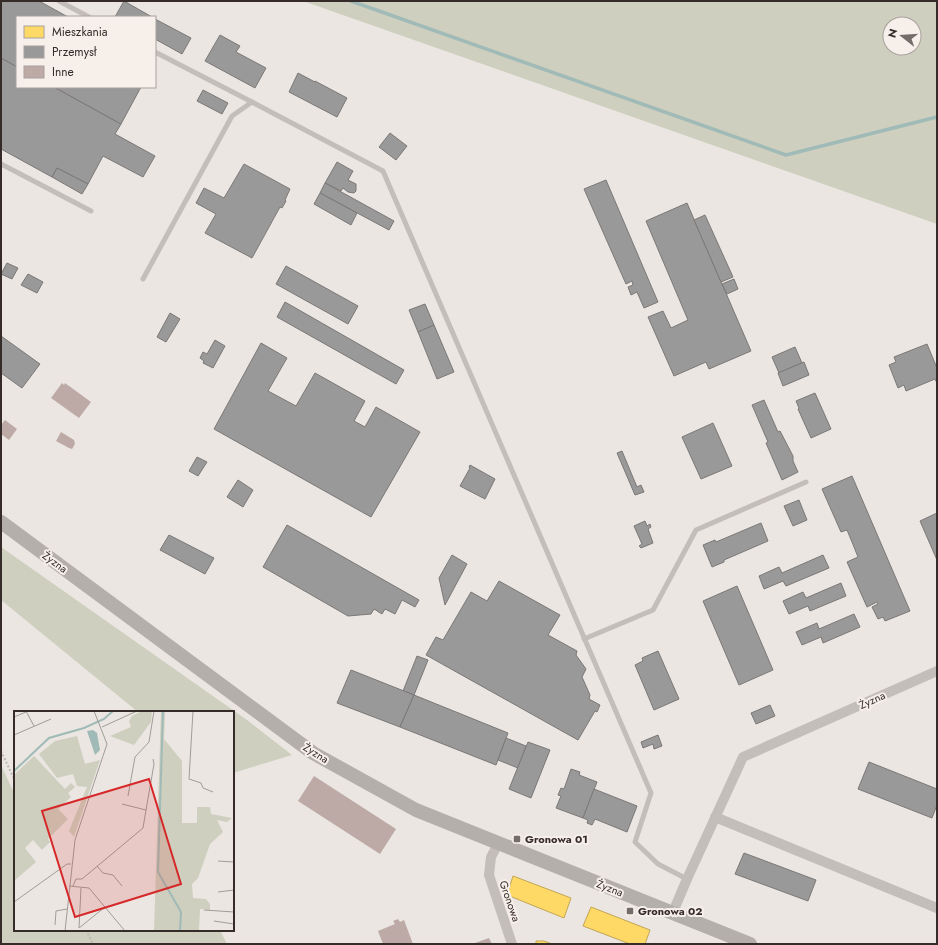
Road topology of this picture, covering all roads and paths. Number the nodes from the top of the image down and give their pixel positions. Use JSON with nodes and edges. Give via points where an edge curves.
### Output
{"nodes":[{"id":1,"x":59,"y":1,"type":"edge"},
{"id":2,"x":87,"y":16,"type":"edge"},
{"id":3,"x":156,"y":53,"type":"edge"},
{"id":4,"x":252,"y":102,"type":"junction"},
{"id":5,"x":1,"y":164,"type":"edge"},
{"id":6,"x":91,"y":211,"type":"dead end"},
{"id":7,"x":143,"y":278,"type":"dead end"},
{"id":8,"x":806,"y":482,"type":"dead end"},
{"id":9,"x":1,"y":522,"type":"edge"},
{"id":10,"x":584,"y":639,"type":"junction"},
{"id":11,"x":937,"y":671,"type":"edge"},
{"id":12,"x":1,"y":751,"type":"edge"},
{"id":13,"x":14,"y":779,"type":"edge"},
{"id":14,"x":715,"y":817,"type":"junction"},
{"id":15,"x":498,"y":844,"type":"junction"},
{"id":16,"x":687,"y":879,"type":"junction"},
{"id":17,"x":937,"y":908,"type":"edge"},
{"id":18,"x":673,"y":912,"type":"junction"},
{"id":19,"x":86,"y":931,"type":"edge"},
{"id":20,"x":93,"y":944,"type":"edge"},
{"id":21,"x":512,"y":944,"type":"edge"},
{"id":22,"x":750,"y":944,"type":"edge"}],
"edges":[{"from":1,"to":2,"type":"lane"},
{"from":3,"to":4,"type":"lane"},
{"from":4,"to":7,"type":"lane","via":[[232,116]]},
{"from":4,"to":10,"type":"lane","via":[[383,171]]},
{"from":5,"to":6,"type":"lane"},
{"from":8,"to":10,"type":"lane","via":[[696,530],[653,610]]},
{"from":9,"to":15,"type":"street","name":"Żyzna","via":[[313,753],[416,810]]},
{"from":10,"to":16,"type":"lane","via":[[651,793],[635,842],[658,864]]},
{"from":11,"to":14,"type":"street","name":"Żyzna","via":[[743,757]]},
{"from":12,"to":13,"type":"path"},
{"from":14,"to":16,"type":"street","name":"Żyzna"},
{"from":14,"to":17,"type":"street"},
{"from":15,"to":18,"type":"street","name":"Żyzna"},
{"from":15,"to":21,"type":"street","name":"Gronowa","via":[[491,857],[489,876]]},
{"from":16,"to":18,"type":"street","name":"Żyzna"},
{"from":18,"to":22,"type":"street","name":"Żyzna"},
{"from":19,"to":20,"type":"path"}]}
